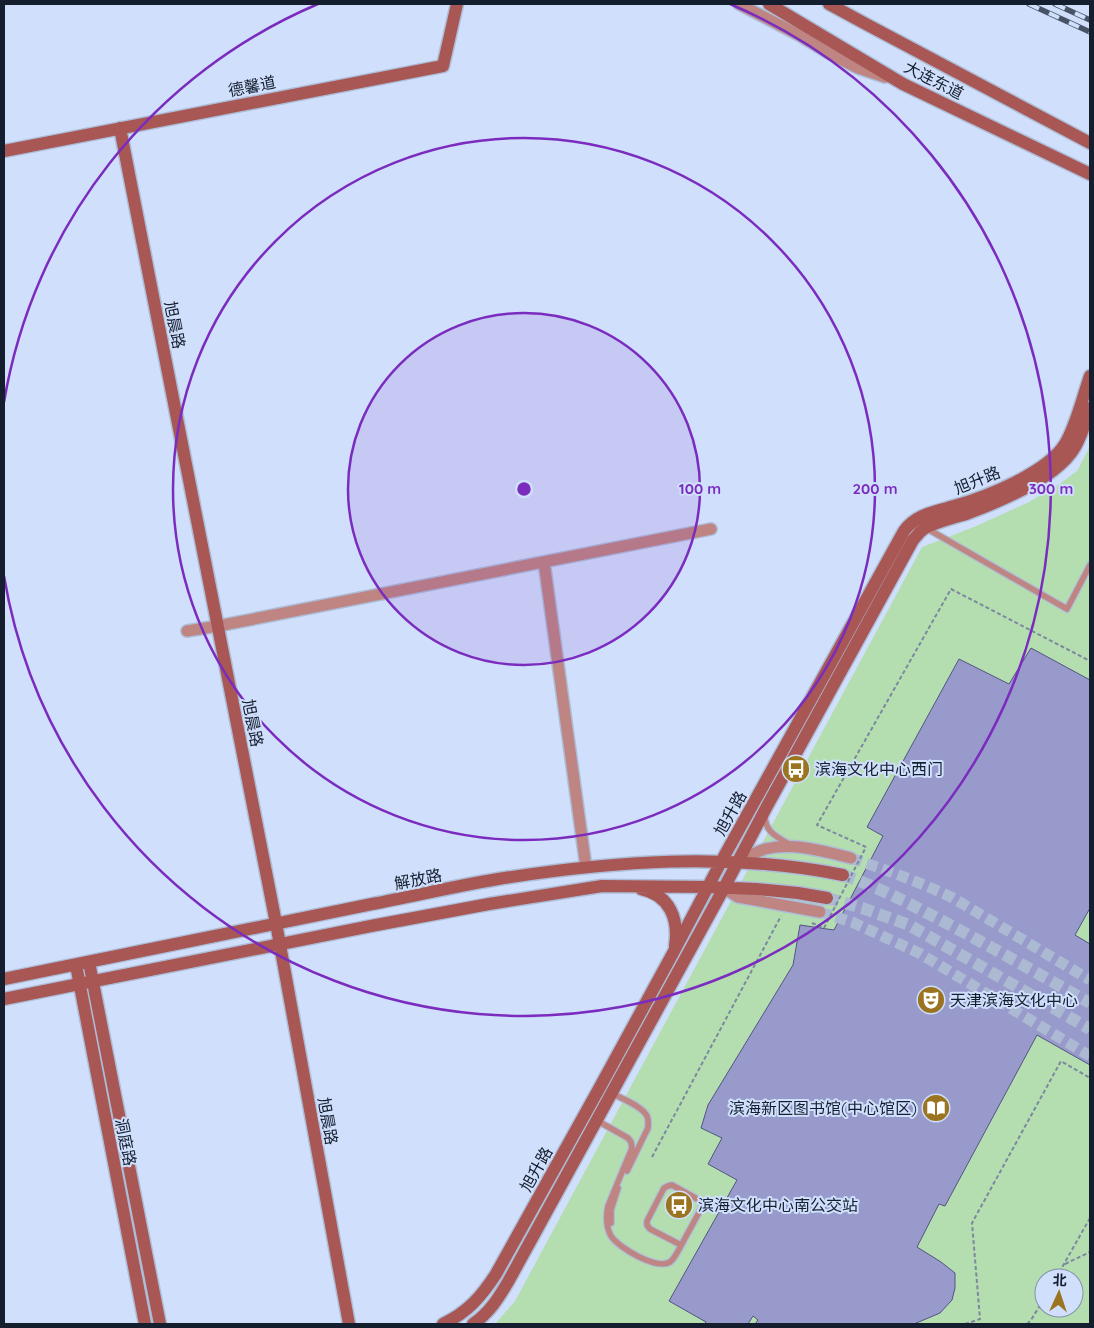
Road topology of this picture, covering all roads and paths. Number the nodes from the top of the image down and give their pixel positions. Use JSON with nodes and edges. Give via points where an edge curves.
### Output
{"nodes":[{"id":1,"x":457,"y":4,"type":"edge"},
{"id":2,"x":739,"y":4,"type":"edge"},
{"id":3,"x":769,"y":4,"type":"edge"},
{"id":4,"x":829,"y":4,"type":"edge"},
{"id":5,"x":903,"y":84,"type":"junction"},
{"id":6,"x":120,"y":128,"type":"junction"},
{"id":7,"x":1090,"y":142,"type":"edge"},
{"id":8,"x":4,"y":151,"type":"edge"},
{"id":9,"x":1090,"y":174,"type":"edge"},
{"id":10,"x":1090,"y":376,"type":"edge"},
{"id":11,"x":1090,"y":408,"type":"edge"},
{"id":12,"x":914,"y":520,"type":"junction"},
{"id":13,"x":925,"y":528,"type":"junction"},
{"id":14,"x":711,"y":529,"type":"dead end"},
{"id":15,"x":544,"y":562,"type":"junction"},
{"id":16,"x":1090,"y":565,"type":"edge"},
{"id":17,"x":1088,"y":575,"type":"edge"},
{"id":18,"x":218,"y":626,"type":"junction"},
{"id":19,"x":187,"y":631,"type":"dead end"},
{"id":20,"x":1090,"y":661,"type":"edge"},
{"id":21,"x":766,"y":808,"type":"junction"},
{"id":22,"x":793,"y":847,"type":"junction"},
{"id":23,"x":850,"y":858,"type":"tunnel mouth"},
{"id":24,"x":721,"y":862,"type":"junction"},
{"id":25,"x":737,"y":863,"type":"junction"},
{"id":26,"x":586,"y":867,"type":"junction"},
{"id":27,"x":843,"y":875,"type":"tunnel mouth"},
{"id":28,"x":626,"y":886,"type":"junction"},
{"id":29,"x":709,"y":887,"type":"junction"},
{"id":30,"x":724,"y":888,"type":"junction"},
{"id":31,"x":827,"y":898,"type":"tunnel mouth"},
{"id":32,"x":783,"y":912,"type":"dead end"},
{"id":33,"x":820,"y":912,"type":"tunnel mouth"},
{"id":34,"x":808,"y":922,"type":"dead end"},
{"id":35,"x":276,"y":923,"type":"junction"},
{"id":36,"x":280,"y":945,"type":"junction"},
{"id":37,"x":673,"y":953,"type":"junction"},
{"id":38,"x":89,"y":962,"type":"junction"},
{"id":39,"x":76,"y":965,"type":"junction"},
{"id":40,"x":4,"y":979,"type":"edge"},
{"id":41,"x":93,"y":982,"type":"junction"},
{"id":42,"x":80,"y":984,"type":"junction"},
{"id":43,"x":4,"y":999,"type":"edge"},
{"id":44,"x":1090,"y":1078,"type":"edge"},
{"id":45,"x":600,"y":1087,"type":"junction"},
{"id":46,"x":612,"y":1094,"type":"junction"},
{"id":47,"x":585,"y":1114,"type":"junction"},
{"id":48,"x":597,"y":1121,"type":"junction"},
{"id":49,"x":652,"y":1157,"type":"dead end"},
{"id":50,"x":1090,"y":1218,"type":"edge"},
{"id":51,"x":681,"y":1245,"type":"junction"},
{"id":52,"x":1090,"y":1252,"type":"edge"},
{"id":53,"x":673,"y":1260,"type":"junction"},
{"id":54,"x":1064,"y":1265,"type":"junction"},
{"id":55,"x":1062,"y":1268,"type":"edge"},
{"id":56,"x":980,"y":1319,"type":"junction"},
{"id":57,"x":145,"y":1324,"type":"edge"},
{"id":58,"x":160,"y":1324,"type":"edge"},
{"id":59,"x":349,"y":1324,"type":"edge"},
{"id":60,"x":444,"y":1324,"type":"edge"},
{"id":61,"x":473,"y":1324,"type":"edge"},
{"id":62,"x":965,"y":1324,"type":"edge"},
{"id":63,"x":981,"y":1324,"type":"edge"}],
"edges":[{"from":1,"to":6,"type":"street","name":"德馨道","via":[[443,66]]},
{"from":2,"to":5,"type":"street","via":[[858,68]]},
{"from":3,"to":5,"type":"street","name":"大连东道"},
{"from":4,"to":7,"type":"street"},
{"from":5,"to":9,"type":"street","name":"大连东道"},
{"from":6,"to":8,"type":"street","name":"德馨道"},
{"from":6,"to":18,"type":"street","name":"旭晨路"},
{"from":10,"to":12,"type":"street","name":"旭升路","via":[[1068,438],[1049,461],[996,492]]},
{"from":11,"to":13,"type":"street","name":"旭升路","via":[[1075,448],[1042,478],[1005,498]]},
{"from":12,"to":13,"type":"lane"},
{"from":12,"to":24,"type":"street","name":"旭升路","via":[[899,540]]},
{"from":13,"to":17,"type":"lane","via":[[1067,609]]},
{"from":13,"to":21,"type":"street","name":"旭升路","via":[[913,540]]},
{"from":14,"to":15,"type":"street"},
{"from":15,"to":18,"type":"street"},
{"from":15,"to":26,"type":"street"},
{"from":16,"to":17,"type":"lane"},
{"from":18,"to":19,"type":"street"},
{"from":18,"to":35,"type":"street","name":"旭晨路"},
{"from":20,"to":34,"type":"path","bridge":true,"via":[[951,590],[817,825],[866,847],[824,928]]},
{"from":21,"to":22,"type":"lane","via":[[767,828]]},
{"from":21,"to":25,"type":"street","name":"旭升路"},
{"from":22,"to":23,"type":"street"},
{"from":22,"to":25,"type":"street","via":[[764,850]]},
{"from":24,"to":25,"type":"street","name":"解放路"},
{"from":24,"to":26,"type":"street","name":"解放路","via":[[643,862]]},
{"from":24,"to":29,"type":"street","name":"旭升路"},
{"from":25,"to":27,"type":"street","name":"解放路","via":[[796,867]]},
{"from":25,"to":30,"type":"street","name":"旭升路"},
{"from":26,"to":35,"type":"street","name":"解放路","via":[[497,880]]},
{"from":28,"to":29,"type":"street"},
{"from":28,"to":36,"type":"street","via":[[602,886],[535,896]]},
{"from":28,"to":37,"type":"street","via":[[650,891],[667,904],[676,926]]},
{"from":29,"to":30,"type":"street"},
{"from":29,"to":37,"type":"street","name":"旭升路"},
{"from":30,"to":31,"type":"street","via":[[783,891]]},
{"from":30,"to":33,"type":"street","via":[[738,897]]},
{"from":30,"to":46,"type":"street","name":"旭升路"},
{"from":32,"to":49,"type":"path"},
{"from":35,"to":36,"type":"street","name":"旭晨路"},
{"from":35,"to":38,"type":"street","name":"解放路"},
{"from":36,"to":41,"type":"street"},
{"from":36,"to":59,"type":"street","name":"旭晨路"},
{"from":37,"to":45,"type":"street","name":"旭升路"},
{"from":38,"to":39,"type":"street","name":"解放路"},
{"from":38,"to":41,"type":"street"},
{"from":39,"to":40,"type":"street","name":"解放路"},
{"from":39,"to":42,"type":"street","name":"洞庭路"},
{"from":41,"to":42,"type":"street"},
{"from":41,"to":58,"type":"street"},
{"from":42,"to":43,"type":"street"},
{"from":42,"to":57,"type":"street","name":"洞庭路"},
{"from":44,"to":56,"type":"path","via":[[1061,1061],[972,1223]]},
{"from":45,"to":46,"type":"lane"},
{"from":45,"to":47,"type":"street","name":"旭升路"},
{"from":46,"to":48,"type":"street","name":"旭升路"},
{"from":46,"to":53,"type":"lane","via":[[644,1112],[649,1122],[618,1189],[610,1220],[612,1231],[624,1245],[641,1254],[662,1262]]},
{"from":47,"to":48,"type":"lane"},
{"from":47,"to":60,"type":"street","name":"旭升路","via":[[492,1280],[468,1309]]},
{"from":48,"to":53,"type":"lane","via":[[628,1138],[632,1148],[608,1206],[606,1215],[612,1238],[622,1247],[653,1262],[665,1264]]},
{"from":48,"to":61,"type":"street","name":"旭升路","via":[[508,1282],[489,1310]]},
{"from":50,"to":54,"type":"path"},
{"from":51,"to":51,"type":"lane","via":[[650,1229],[647,1224],[664,1188],[672,1185],[699,1200],[702,1207]]},
{"from":51,"to":53,"type":"lane"},
{"from":52,"to":54,"type":"path"},
{"from":54,"to":55,"type":"path"},
{"from":56,"to":62,"type":"path"},
{"from":56,"to":63,"type":"path"}]}
